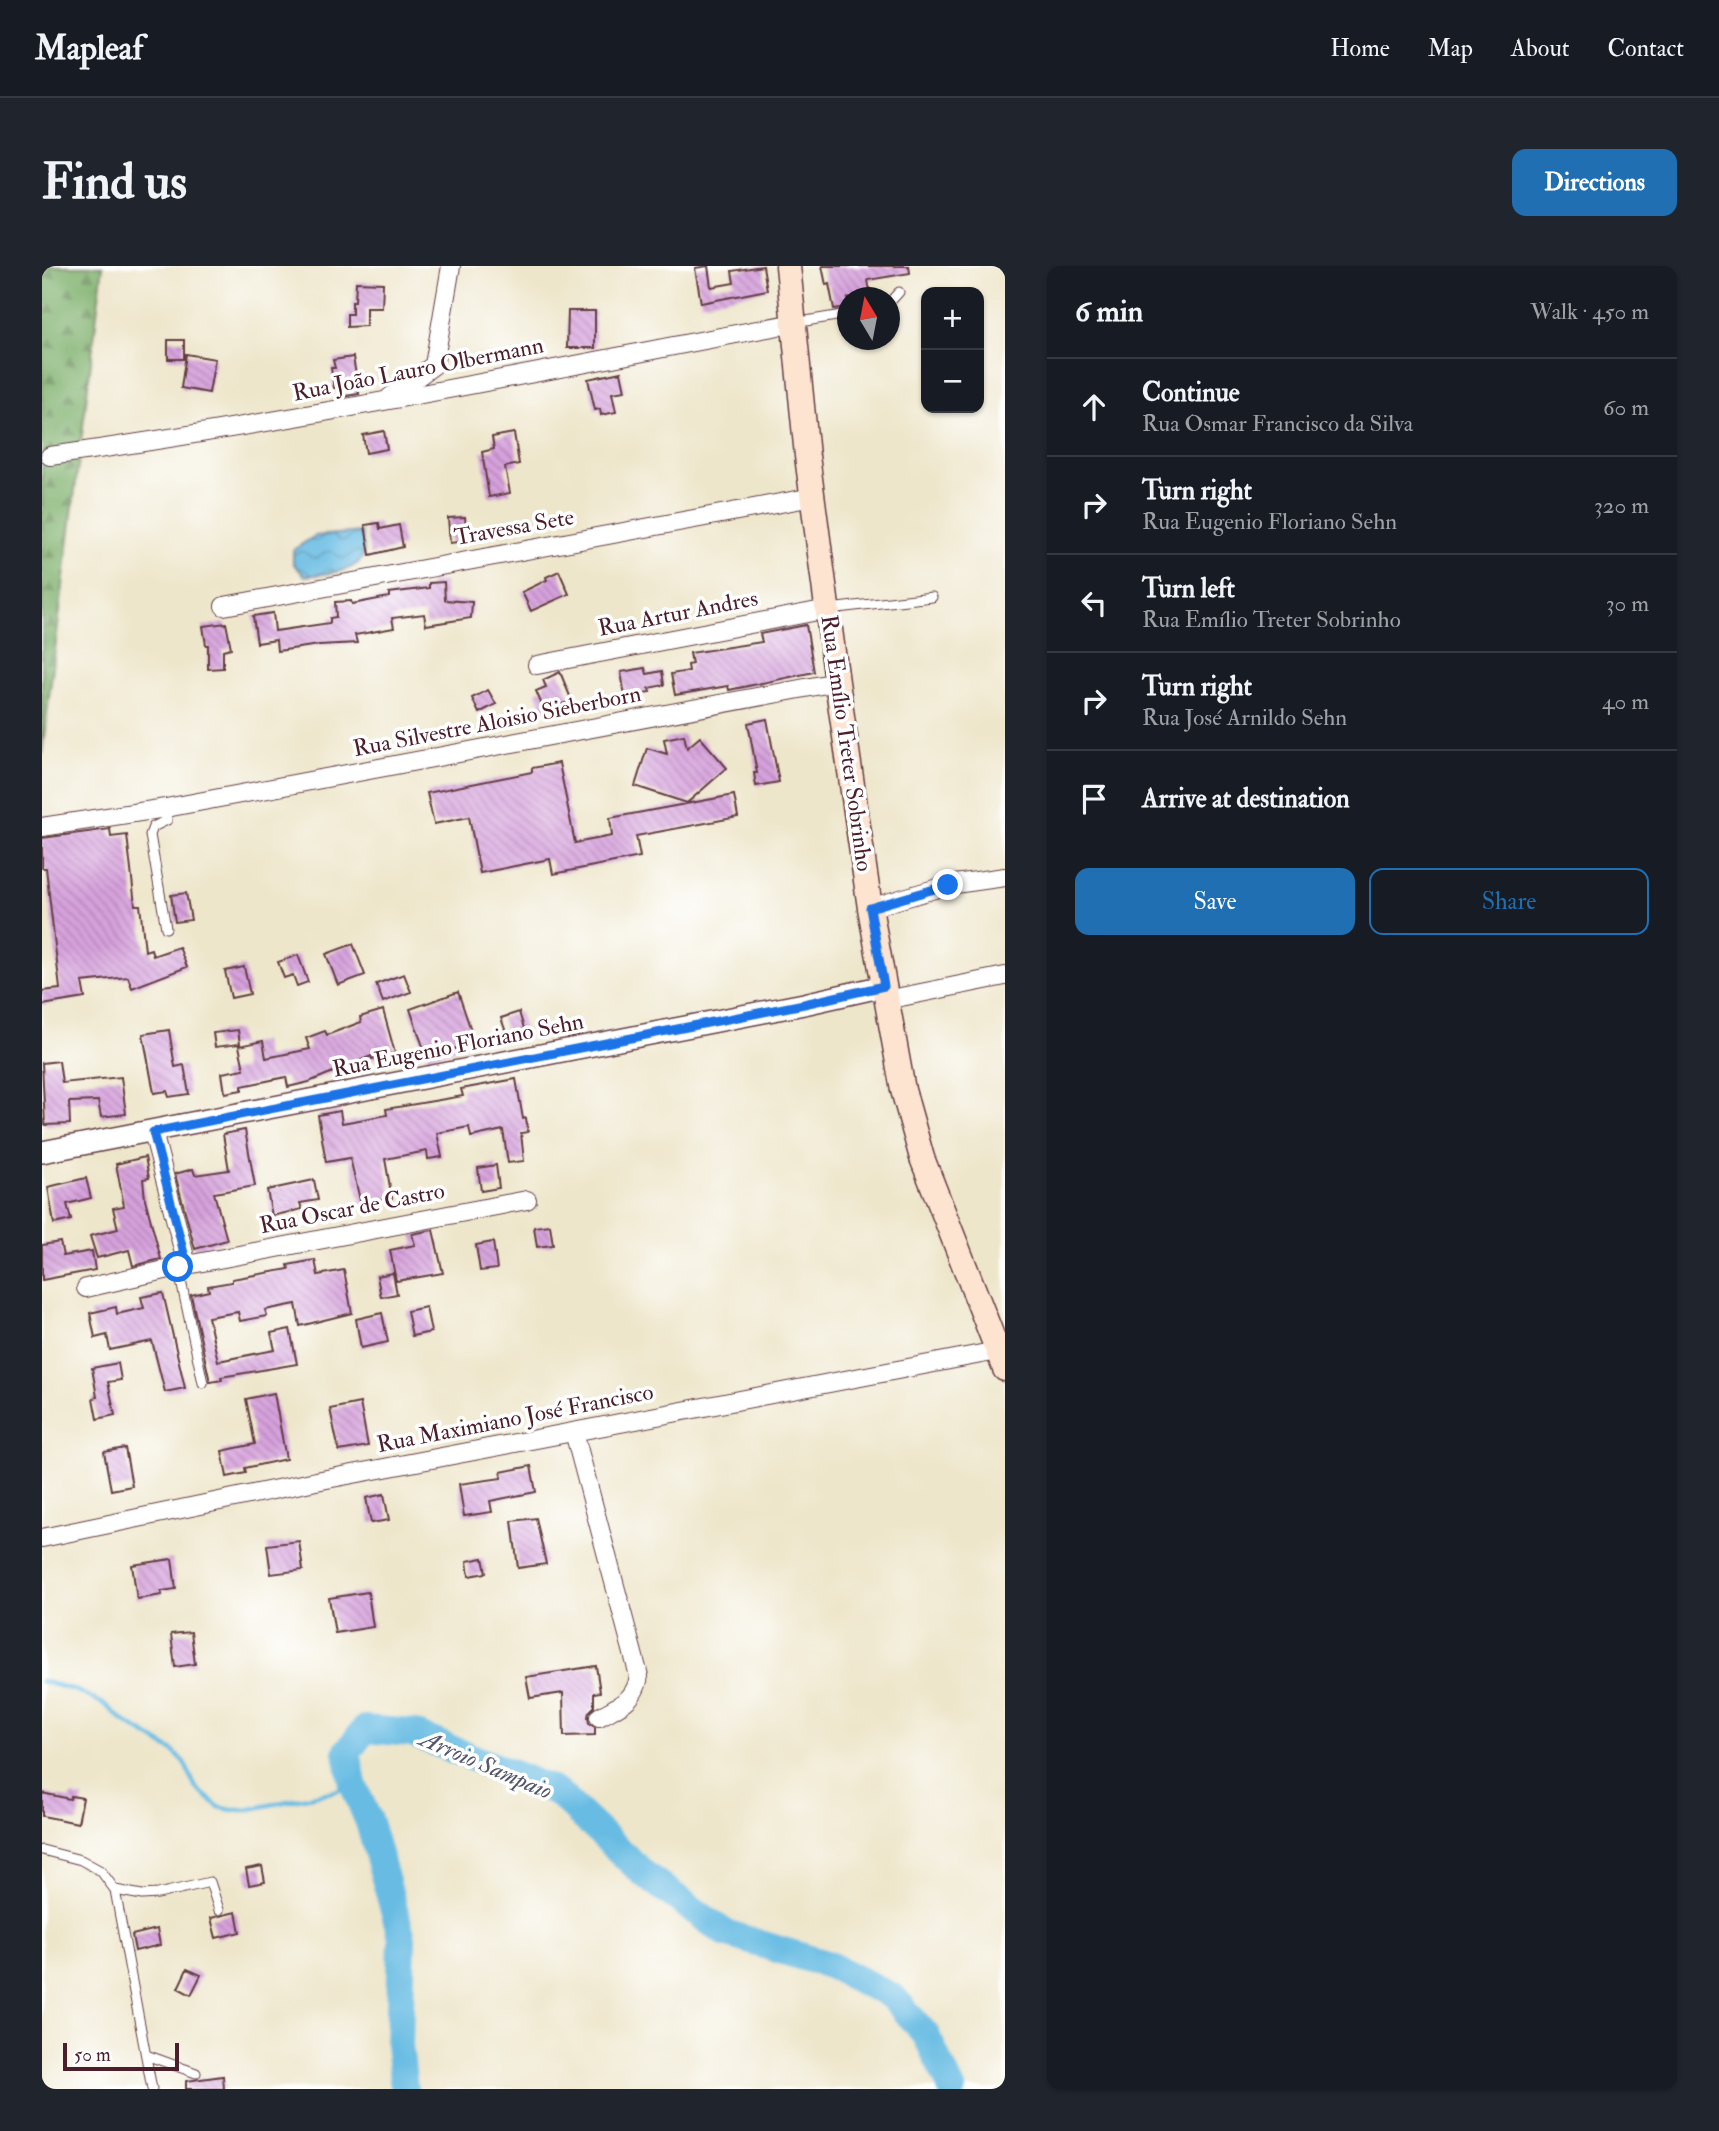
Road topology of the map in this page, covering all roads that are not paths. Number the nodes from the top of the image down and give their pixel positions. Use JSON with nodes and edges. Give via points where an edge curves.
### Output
{"nodes":[{"id":1,"x":451,"y":266,"type":"edge"},
{"id":2,"x":788,"y":266,"type":"edge"},
{"id":3,"x":837,"y":316,"type":"edge"},
{"id":4,"x":794,"y":323,"type":"junction"},
{"id":5,"x":384,"y":401,"type":"junction"},
{"id":6,"x":50,"y":456,"type":"dead end"},
{"id":7,"x":813,"y":497,"type":"junction"},
{"id":8,"x":932,"y":597,"type":"dead end"},
{"id":9,"x":224,"y":606,"type":"dead end"},
{"id":10,"x":828,"y":609,"type":"junction"},
{"id":11,"x":537,"y":665,"type":"dead end"},
{"id":12,"x":837,"y":682,"type":"junction"},
{"id":13,"x":166,"y":808,"type":"junction"},
{"id":14,"x":42,"y":827,"type":"edge"},
{"id":15,"x":1005,"y":877,"type":"edge"},
{"id":16,"x":870,"y":908,"type":"junction"},
{"id":17,"x":166,"y":928,"type":"dead end"},
{"id":18,"x":1005,"y":976,"type":"edge"},
{"id":19,"x":885,"y":993,"type":"junction"},
{"id":20,"x":153,"y":1132,"type":"junction"},
{"id":21,"x":42,"y":1152,"type":"edge"},
{"id":22,"x":527,"y":1200,"type":"dead end"},
{"id":23,"x":182,"y":1266,"type":"junction"},
{"id":24,"x":86,"y":1289,"type":"dead end"},
{"id":25,"x":1001,"y":1360,"type":"edge"},
{"id":26,"x":203,"y":1382,"type":"dead end"},
{"id":27,"x":574,"y":1432,"type":"junction"},
{"id":28,"x":42,"y":1538,"type":"edge"},
{"id":29,"x":599,"y":1717,"type":"dead end"},
{"id":30,"x":42,"y":1850,"type":"edge"},
{"id":31,"x":115,"y":1891,"type":"junction"},
{"id":32,"x":219,"y":1910,"type":"dead end"},
{"id":33,"x":146,"y":2056,"type":"junction"},
{"id":34,"x":196,"y":2073,"type":"dead end"},
{"id":35,"x":152,"y":2089,"type":"edge"}],
"edges":[{"from":1,"to":5,"type":"street","via":[[434,365]]},
{"from":2,"to":4,"type":"main road","name":"Rua Emílio Treter Sobrinho"},
{"from":3,"to":4,"type":"lane"},
{"from":4,"to":5,"type":"street","name":"Rua João Lauro Olbermann"},
{"from":4,"to":7,"type":"main road","name":"Rua Emílio Treter Sobrinho"},
{"from":5,"to":6,"type":"street","name":"Rua João Lauro Olbermann"},
{"from":7,"to":9,"type":"street","name":"Travessa Sete"},
{"from":7,"to":10,"type":"main road","name":"Rua Emílio Treter Sobrinho"},
{"from":8,"to":10,"type":"lane"},
{"from":10,"to":11,"type":"street","name":"Rua Artur Andres"},
{"from":10,"to":12,"type":"main road","name":"Rua Emílio Treter Sobrinho"},
{"from":12,"to":13,"type":"street","name":"Rua Silvestre Aloisio Sieberborn"},
{"from":12,"to":16,"type":"main road","name":"Rua Emílio Treter Sobrinho"},
{"from":13,"to":14,"type":"street","name":"Rua Silvestre Aloisio Sieberborn"},
{"from":13,"to":17,"type":"lane","via":[[167,820],[153,827],[150,835]]},
{"from":15,"to":16,"type":"street","via":[[948,885]]},
{"from":16,"to":19,"type":"main road","name":"Rua Emílio Treter Sobrinho"},
{"from":18,"to":19,"type":"street"},
{"from":19,"to":20,"type":"street","name":"Rua Eugenio Floriano Sehn","via":[[804,1004]]},
{"from":19,"to":25,"type":"main road","name":"Rua Emílio Treter Sobrinho","via":[[903,1090],[922,1158]]},
{"from":20,"to":21,"type":"street","name":"Rua Eugenio Floriano Sehn"},
{"from":20,"to":23,"type":"street"},
{"from":22,"to":23,"type":"street","name":"Rua Oscar de Castro"},
{"from":23,"to":24,"type":"street","name":"Rua Oscar de Castro"},
{"from":23,"to":26,"type":"lane"},
{"from":25,"to":27,"type":"street","name":"Rua Maximiano José Francisco"},
{"from":27,"to":28,"type":"street","name":"Rua Maximiano José Francisco"},
{"from":27,"to":29,"type":"street","via":[[639,1675],[636,1690],[626,1701]]},
{"from":30,"to":31,"type":"lane","via":[[81,1860],[101,1871]]},
{"from":31,"to":32,"type":"lane","via":[[158,1894],[210,1882]]},
{"from":31,"to":33,"type":"lane"},
{"from":33,"to":34,"type":"lane"},
{"from":33,"to":35,"type":"lane"}]}
